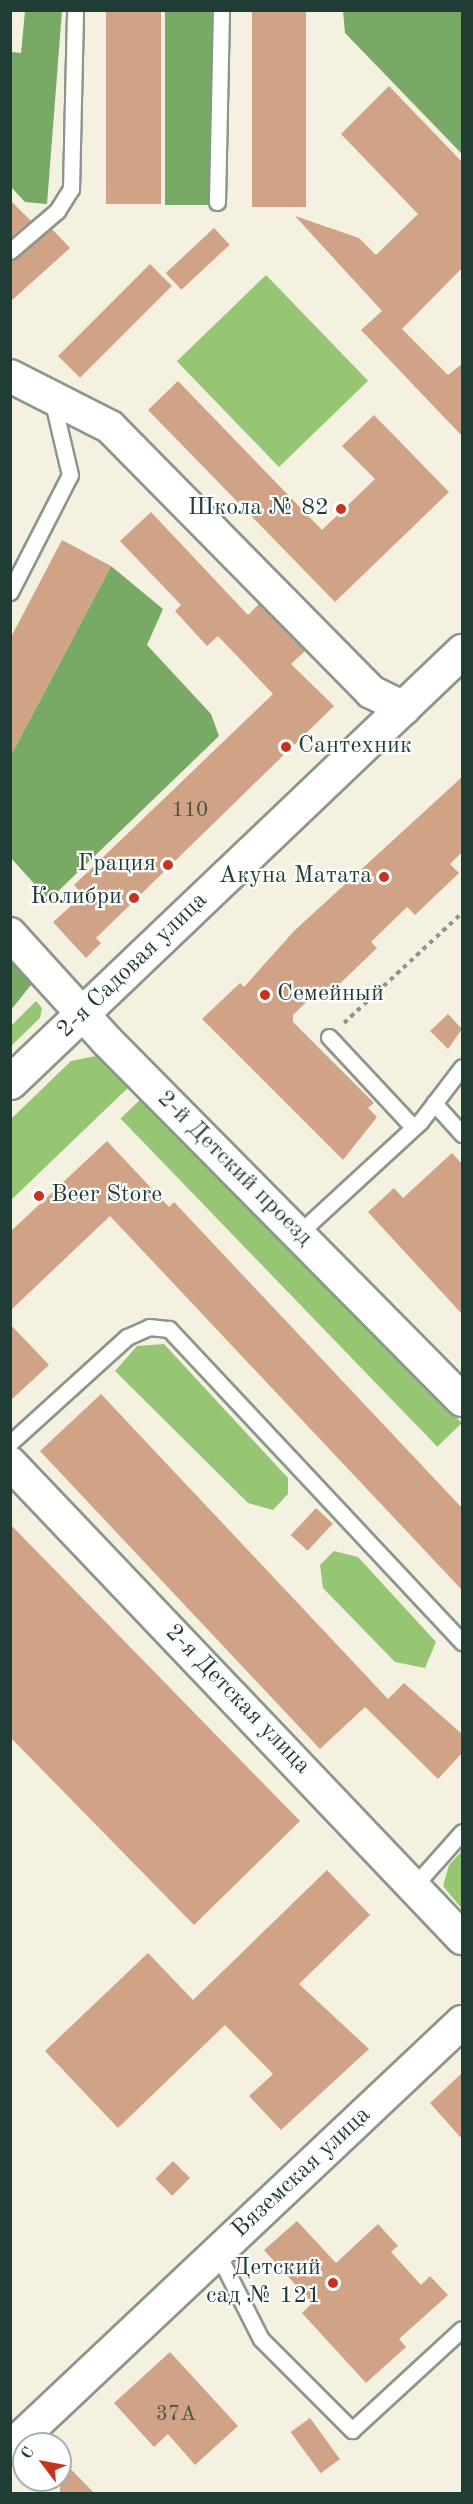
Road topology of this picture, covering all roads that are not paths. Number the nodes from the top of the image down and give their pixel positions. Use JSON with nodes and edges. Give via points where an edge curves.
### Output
{"nodes":[{"id":1,"x":75,"y":10,"type":"edge"},
{"id":2,"x":222,"y":10,"type":"edge"},
{"id":3,"x":217,"y":202,"type":"dead end"},
{"id":4,"x":10,"y":251,"type":"edge"},
{"id":5,"x":10,"y":376,"type":"edge"},
{"id":6,"x":52,"y":397,"type":"junction"},
{"id":7,"x":10,"y":592,"type":"edge"},
{"id":8,"x":462,"y":651,"type":"edge"},
{"id":9,"x":404,"y":708,"type":"junction"},
{"id":10,"x":10,"y":933,"type":"edge"},
{"id":11,"x":82,"y":1014,"type":"junction"},
{"id":12,"x":329,"y":1037,"type":"road end"},
{"id":13,"x":462,"y":1067,"type":"edge"},
{"id":14,"x":10,"y":1082,"type":"edge"},
{"id":15,"x":434,"y":1103,"type":"junction"},
{"id":16,"x":413,"y":1127,"type":"junction"},
{"id":17,"x":462,"y":1134,"type":"edge"},
{"id":18,"x":298,"y":1234,"type":"junction"},
{"id":19,"x":457,"y":1384,"type":"edge"},
{"id":20,"x":10,"y":1443,"type":"edge"},
{"id":21,"x":10,"y":1463,"type":"edge"},
{"id":22,"x":462,"y":1642,"type":"edge"},
{"id":23,"x":462,"y":1832,"type":"edge"},
{"id":24,"x":414,"y":1886,"type":"junction"},
{"id":25,"x":462,"y":1938,"type":"edge"},
{"id":26,"x":462,"y":2022,"type":"edge"},
{"id":27,"x":218,"y":2252,"type":"junction"},
{"id":28,"x":462,"y":2329,"type":"edge"},
{"id":29,"x":10,"y":2448,"type":"edge"}],
"edges":[{"from":1,"to":4,"type":"lane","via":[[71,189],[57,211]]},
{"from":2,"to":3,"type":"lane"},
{"from":5,"to":6,"type":"street"},
{"from":6,"to":7,"type":"lane","via":[[70,475]]},
{"from":6,"to":9,"type":"street","via":[[110,427],[371,692]]},
{"from":8,"to":9,"type":"street","name":"2-я Садовая улица"},
{"from":9,"to":11,"type":"street","name":"2-я Садовая улица"},
{"from":10,"to":11,"type":"street","name":"2-й Детский проезд"},
{"from":11,"to":14,"type":"street","name":"2-я Садовая улица"},
{"from":11,"to":18,"type":"street","name":"2-й Детский проезд"},
{"from":12,"to":16,"type":"lane"},
{"from":13,"to":15,"type":"lane"},
{"from":15,"to":16,"type":"lane"},
{"from":15,"to":17,"type":"lane"},
{"from":16,"to":18,"type":"lane"},
{"from":18,"to":19,"type":"street","name":"2-й Детский проезд"},
{"from":20,"to":22,"type":"lane","via":[[127,1337],[149,1327],[169,1329]]},
{"from":21,"to":24,"type":"street","name":"2-я Детская улица"},
{"from":23,"to":24,"type":"lane"},
{"from":24,"to":25,"type":"street","name":"2-я Детская улица"},
{"from":26,"to":27,"type":"street","name":"Вяземская улица"},
{"from":27,"to":28,"type":"lane","via":[[261,2338],[352,2430]]},
{"from":27,"to":29,"type":"street","name":"Вяземская улица"}]}
